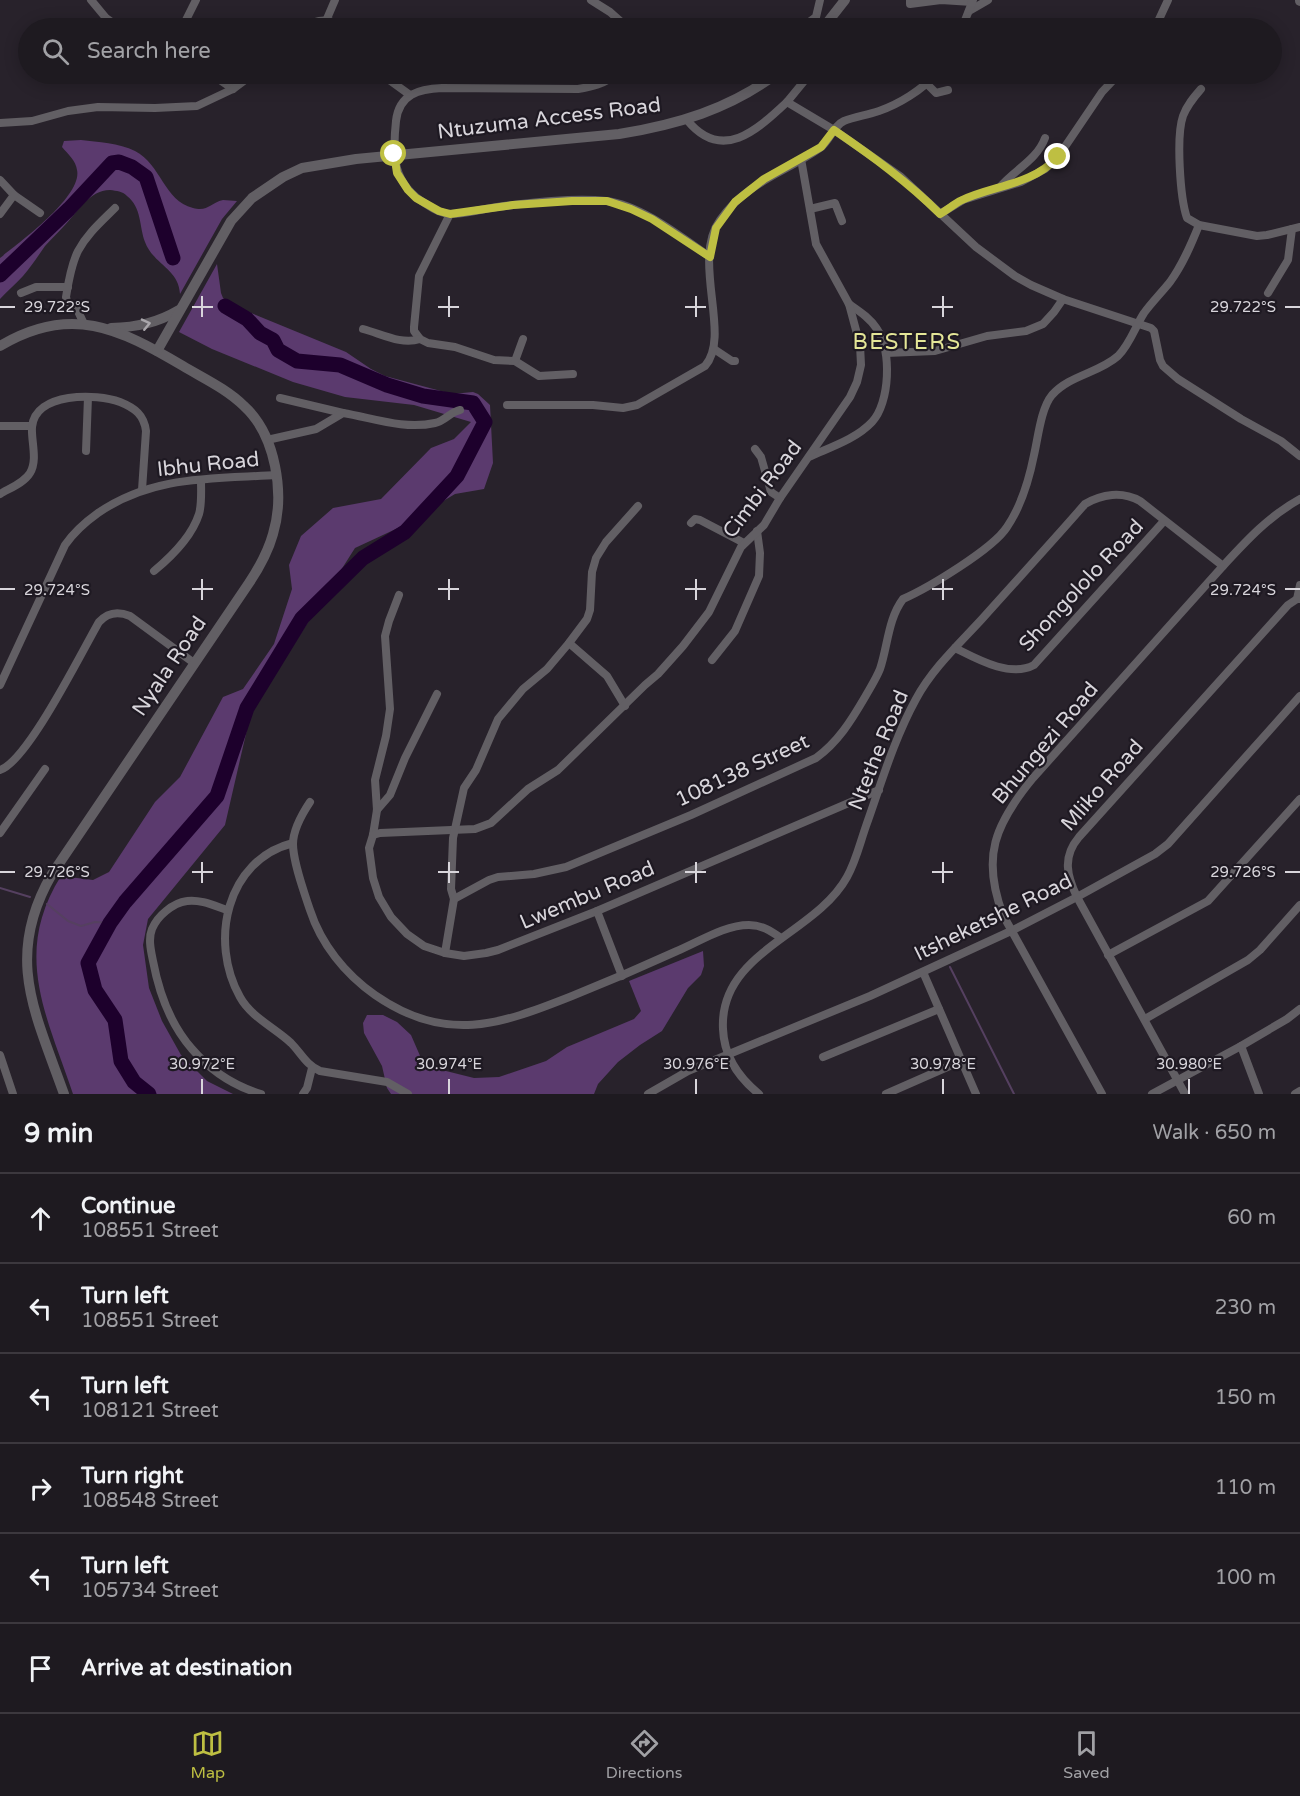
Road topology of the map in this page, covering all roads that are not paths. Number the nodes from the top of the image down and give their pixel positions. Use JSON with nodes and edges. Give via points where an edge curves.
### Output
{"nodes":[{"id":1,"x":91,"y":0,"type":"edge"},
{"id":2,"x":196,"y":0,"type":"edge"},
{"id":3,"x":335,"y":0,"type":"edge"},
{"id":4,"x":591,"y":0,"type":"edge"},
{"id":5,"x":820,"y":0,"type":"edge"},
{"id":6,"x":845,"y":0,"type":"edge"},
{"id":7,"x":988,"y":0,"type":"edge"},
{"id":8,"x":1168,"y":0,"type":"edge"},
{"id":9,"x":910,"y":2,"type":"edge"},
{"id":10,"x":971,"y":4,"type":"edge"},
{"id":11,"x":106,"y":18,"type":"edge"},
{"id":12,"x":187,"y":18,"type":"edge"},
{"id":13,"x":327,"y":18,"type":"edge"},
{"id":14,"x":617,"y":18,"type":"edge"},
{"id":15,"x":815,"y":18,"type":"edge"},
{"id":16,"x":830,"y":18,"type":"edge"},
{"id":17,"x":1160,"y":18,"type":"edge"},
{"id":18,"x":226,"y":84,"type":"edge"},
{"id":19,"x":240,"y":84,"type":"edge"},
{"id":20,"x":396,"y":84,"type":"edge"},
{"id":21,"x":599,"y":84,"type":"edge"},
{"id":22,"x":760,"y":84,"type":"edge"},
{"id":23,"x":802,"y":84,"type":"edge"},
{"id":24,"x":927,"y":84,"type":"joint"},
{"id":25,"x":1110,"y":84,"type":"edge"},
{"id":26,"x":233,"y":89,"type":"junction"},
{"id":27,"x":1201,"y":89,"type":"dead end"},
{"id":28,"x":948,"y":90,"type":"dead end"},
{"id":29,"x":410,"y":94,"type":"junction"},
{"id":30,"x":788,"y":102,"type":"junction"},
{"id":31,"x":687,"y":120,"type":"junction"},
{"id":32,"x":0,"y":123,"type":"edge"},
{"id":33,"x":834,"y":130,"type":"junction"},
{"id":34,"x":1045,"y":138,"type":"dead end"},
{"id":35,"x":394,"y":154,"type":"junction"},
{"id":36,"x":801,"y":159,"type":"junction"},
{"id":37,"x":0,"y":180,"type":"edge"},
{"id":38,"x":999,"y":188,"type":"junction"},
{"id":39,"x":14,"y":195,"type":"junction"},
{"id":40,"x":115,"y":208,"type":"dead end"},
{"id":41,"x":810,"y":209,"type":"junction"},
{"id":42,"x":40,"y":213,"type":"dead end"},
{"id":43,"x":0,"y":214,"type":"edge"},
{"id":44,"x":450,"y":214,"type":"junction"},
{"id":45,"x":940,"y":214,"type":"junction"},
{"id":46,"x":842,"y":221,"type":"dead end"},
{"id":47,"x":1199,"y":225,"type":"junction"},
{"id":48,"x":1296,"y":228,"type":"edge"},
{"id":49,"x":710,"y":257,"type":"junction"},
{"id":50,"x":68,"y":287,"type":"junction"},
{"id":51,"x":21,"y":292,"type":"dead end"},
{"id":52,"x":1268,"y":293,"type":"dead end"},
{"id":53,"x":1063,"y":299,"type":"junction"},
{"id":54,"x":849,"y":304,"type":"junction"},
{"id":55,"x":181,"y":308,"type":"junction"},
{"id":56,"x":1138,"y":323,"type":"junction"},
{"id":57,"x":84,"y":324,"type":"junction"},
{"id":58,"x":108,"y":329,"type":"junction"},
{"id":59,"x":363,"y":329,"type":"dead end"},
{"id":60,"x":420,"y":339,"type":"junction"},
{"id":61,"x":523,"y":339,"type":"dead end"},
{"id":62,"x":0,"y":346,"type":"edge"},
{"id":63,"x":714,"y":349,"type":"junction"},
{"id":64,"x":157,"y":351,"type":"junction"},
{"id":65,"x":886,"y":353,"type":"junction"},
{"id":66,"x":515,"y":361,"type":"junction"},
{"id":67,"x":735,"y":361,"type":"dead end"},
{"id":68,"x":573,"y":374,"type":"dead end"},
{"id":69,"x":88,"y":397,"type":"junction"},
{"id":70,"x":280,"y":398,"type":"dead end"},
{"id":71,"x":507,"y":405,"type":"dead end"},
{"id":72,"x":460,"y":410,"type":"dead end"},
{"id":73,"x":343,"y":413,"type":"junction"},
{"id":74,"x":0,"y":426,"type":"edge"},
{"id":75,"x":32,"y":426,"type":"junction"},
{"id":76,"x":267,"y":440,"type":"junction"},
{"id":77,"x":755,"y":449,"type":"dead end"},
{"id":78,"x":86,"y":452,"type":"dead end"},
{"id":79,"x":1300,"y":456,"type":"edge"},
{"id":80,"x":810,"y":457,"type":"junction"},
{"id":81,"x":277,"y":475,"type":"junction"},
{"id":82,"x":201,"y":480,"type":"junction"},
{"id":83,"x":142,"y":490,"type":"junction"},
{"id":84,"x":0,"y":494,"type":"edge"},
{"id":85,"x":780,"y":498,"type":"junction"},
{"id":86,"x":1300,"y":499,"type":"edge"},
{"id":87,"x":638,"y":506,"type":"dead end"},
{"id":88,"x":1164,"y":521,"type":"junction"},
{"id":89,"x":691,"y":523,"type":"dead end"},
{"id":90,"x":757,"y":531,"type":"junction"},
{"id":91,"x":744,"y":543,"type":"junction"},
{"id":92,"x":1223,"y":566,"type":"junction"},
{"id":93,"x":154,"y":571,"type":"dead end"},
{"id":94,"x":1300,"y":585,"type":"edge"},
{"id":95,"x":399,"y":595,"type":"dead end"},
{"id":96,"x":1299,"y":599,"type":"edge"},
{"id":97,"x":569,"y":643,"type":"junction"},
{"id":98,"x":955,"y":648,"type":"junction"},
{"id":99,"x":712,"y":660,"type":"dead end"},
{"id":100,"x":194,"y":663,"type":"junction"},
{"id":101,"x":0,"y":685,"type":"edge"},
{"id":102,"x":437,"y":694,"type":"dead end"},
{"id":103,"x":1300,"y":696,"type":"edge"},
{"id":104,"x":625,"y":706,"type":"junction"},
{"id":105,"x":45,"y":769,"type":"dead end"},
{"id":106,"x":0,"y":770,"type":"edge"},
{"id":107,"x":879,"y":790,"type":"junction"},
{"id":108,"x":1300,"y":799,"type":"edge"},
{"id":109,"x":310,"y":802,"type":"dead end"},
{"id":110,"x":377,"y":810,"type":"junction"},
{"id":111,"x":456,"y":830,"type":"junction"},
{"id":112,"x":0,"y":833,"type":"edge"},
{"id":113,"x":373,"y":836,"type":"junction"},
{"id":114,"x":293,"y":843,"type":"junction"},
{"id":115,"x":1077,"y":897,"type":"junction"},
{"id":116,"x":454,"y":899,"type":"junction"},
{"id":117,"x":1300,"y":905,"type":"edge"},
{"id":118,"x":228,"y":910,"type":"junction"},
{"id":119,"x":597,"y":911,"type":"junction"},
{"id":120,"x":1011,"y":931,"type":"junction"},
{"id":121,"x":781,"y":938,"type":"junction"},
{"id":122,"x":445,"y":953,"type":"junction"},
{"id":123,"x":1108,"y":955,"type":"junction"},
{"id":124,"x":923,"y":972,"type":"junction"},
{"id":125,"x":622,"y":976,"type":"junction"},
{"id":126,"x":939,"y":1009,"type":"junction"},
{"id":127,"x":1300,"y":1009,"type":"edge"},
{"id":128,"x":1145,"y":1019,"type":"junction"},
{"id":129,"x":1241,"y":1046,"type":"junction"},
{"id":130,"x":726,"y":1054,"type":"junction"},
{"id":131,"x":0,"y":1055,"type":"edge"},
{"id":132,"x":823,"y":1057,"type":"dead end"},
{"id":133,"x":961,"y":1061,"type":"junction"},
{"id":134,"x":312,"y":1068,"type":"junction"},
{"id":135,"x":1178,"y":1080,"type":"junction"},
{"id":136,"x":1300,"y":1092,"type":"edge"},
{"id":137,"x":13,"y":1094,"type":"edge"},
{"id":138,"x":64,"y":1094,"type":"edge"},
{"id":139,"x":261,"y":1094,"type":"edge"},
{"id":140,"x":303,"y":1094,"type":"edge"},
{"id":141,"x":408,"y":1094,"type":"edge"},
{"id":142,"x":648,"y":1094,"type":"edge"},
{"id":143,"x":759,"y":1094,"type":"edge"},
{"id":144,"x":886,"y":1094,"type":"edge"},
{"id":145,"x":976,"y":1094,"type":"edge"},
{"id":146,"x":1102,"y":1094,"type":"edge"},
{"id":147,"x":1152,"y":1094,"type":"edge"},
{"id":148,"x":1185,"y":1094,"type":"edge"},
{"id":149,"x":1259,"y":1094,"type":"edge"},
{"id":150,"x":1295,"y":1094,"type":"edge"}],
"edges":[{"from":1,"to":11,"type":"street"},
{"from":2,"to":12,"type":"street"},
{"from":3,"to":13,"type":"street"},
{"from":4,"to":14,"type":"street"},
{"from":5,"to":15,"type":"street"},
{"from":6,"to":16,"type":"street"},
{"from":7,"to":10,"type":"street"},
{"from":8,"to":17,"type":"street"},
{"from":9,"to":10,"type":"street","via":[[941,0]]},
{"from":18,"to":26,"type":"street"},
{"from":19,"to":26,"type":"street"},
{"from":20,"to":29,"type":"street"},
{"from":21,"to":29,"type":"street","via":[[578,89],[442,88]]},
{"from":22,"to":31,"type":"street","name":"Ntuzuma Access Road"},
{"from":23,"to":30,"type":"street"},
{"from":24,"to":28,"type":"street","via":[[936,93]]},
{"from":24,"to":33,"type":"street","via":[[888,107],[842,122]]},
{"from":25,"to":38,"type":"street","via":[[1046,169]]},
{"from":26,"to":32,"type":"street","via":[[197,106],[98,107],[32,121]]},
{"from":27,"to":47,"type":"street","via":[[1187,107],[1180,134],[1185,211],[1189,220]]},
{"from":29,"to":35,"type":"street","via":[[396,119]]},
{"from":30,"to":31,"type":"street","via":[[752,131],[732,141],[702,136]]},
{"from":30,"to":33,"type":"street"},
{"from":31,"to":35,"type":"street","name":"Ntuzuma Access Road","via":[[619,134]]},
{"from":33,"to":36,"type":"street","via":[[821,147]]},
{"from":33,"to":45,"type":"street","via":[[900,176]]},
{"from":34,"to":38,"type":"street","via":[[1029,161]]},
{"from":35,"to":44,"type":"street","via":[[397,173],[408,190],[429,207]]},
{"from":35,"to":55,"type":"street","name":"Ntuzuma Access Road","via":[[302,168],[262,190],[231,221]]},
{"from":36,"to":41,"type":"street","name":"Cimbi Road"},
{"from":36,"to":49,"type":"street","via":[[764,179],[735,202],[716,228]]},
{"from":37,"to":39,"type":"street"},
{"from":38,"to":45,"type":"street","via":[[963,200]]},
{"from":39,"to":42,"type":"street"},
{"from":39,"to":43,"type":"street"},
{"from":40,"to":50,"type":"street","via":[[79,249]]},
{"from":41,"to":46,"type":"street","via":[[835,203]]},
{"from":41,"to":54,"type":"street","name":"Cimbi Road","via":[[817,248]]},
{"from":44,"to":49,"type":"street","via":[[513,205],[607,201],[652,219]]},
{"from":44,"to":60,"type":"street","via":[[418,276],[414,331]]},
{"from":45,"to":53,"type":"street","via":[[993,261]]},
{"from":47,"to":48,"type":"street","via":[[1257,236]]},
{"from":47,"to":56,"type":"street","name":"108138 Street","via":[[1170,282]]},
{"from":48,"to":52,"type":"street","via":[[1288,260]]},
{"from":49,"to":63,"type":"street"},
{"from":50,"to":51,"type":"street","via":[[36,287]]},
{"from":50,"to":57,"type":"street","via":[[66,299]]},
{"from":53,"to":56,"type":"street"},
{"from":53,"to":65,"type":"street","via":[[1042,324],[1026,331],[987,336],[935,351]]},
{"from":54,"to":65,"type":"street","via":[[871,321]]},
{"from":54,"to":80,"type":"street","name":"Cimbi Road","via":[[860,345],[859,375]]},
{"from":58,"to":55,"type":"street","one_way":true,"via":[[147,325]]},
{"from":55,"to":64,"type":"street","name":"Ntuzuma Access Road"},
{"from":56,"to":79,"type":"street","via":[[1154,331],[1160,360],[1178,379]]},
{"from":56,"to":116,"type":"street","name":"108138 Street","via":[[1118,356],[1066,382],[1051,396],[1020,504],[1006,529],[935,582],[901,595],[879,670],[832,745],[816,758],[566,867],[498,877]]},
{"from":57,"to":58,"type":"street","name":"Nyala Road"},
{"from":57,"to":62,"type":"street","name":"Nyala Road","via":[[42,328]]},
{"from":58,"to":64,"type":"street","name":"Nyala Road"},
{"from":59,"to":60,"type":"street","via":[[395,340]]},
{"from":60,"to":66,"type":"street","via":[[494,360]]},
{"from":61,"to":66,"type":"street"},
{"from":63,"to":67,"type":"street"},
{"from":63,"to":71,"type":"street","via":[[703,368],[634,406]]},
{"from":64,"to":76,"type":"street","name":"Nyala Road","via":[[244,405]]},
{"from":65,"to":80,"type":"street","via":[[885,391],[876,417],[861,431]]},
{"from":66,"to":68,"type":"street","via":[[539,376]]},
{"from":69,"to":75,"type":"street","via":[[67,398],[47,405],[37,413]]},
{"from":69,"to":78,"type":"street"},
{"from":69,"to":83,"type":"street","via":[[120,402],[141,414],[146,431]]},
{"from":70,"to":73,"type":"street"},
{"from":72,"to":73,"type":"street","via":[[439,422],[418,425]]},
{"from":73,"to":76,"type":"street","via":[[322,427]]},
{"from":74,"to":75,"type":"street"},
{"from":75,"to":84,"type":"street","via":[[32,470]]},
{"from":76,"to":81,"type":"street","name":"Nyala Road"},
{"from":77,"to":85,"type":"street","via":[[770,490]]},
{"from":80,"to":85,"type":"street","name":"Cimbi Road"},
{"from":81,"to":82,"type":"street","name":"Ibhu Road"},
{"from":81,"to":100,"type":"street","name":"Nyala Road","via":[[278,508],[270,544]]},
{"from":82,"to":83,"type":"street","name":"Ibhu Road"},
{"from":82,"to":93,"type":"street","via":[[196,521],[176,551]]},
{"from":83,"to":101,"type":"street","name":"Ibhu Road","via":[[105,508],[70,537]]},
{"from":85,"to":90,"type":"street","name":"Cimbi Road"},
{"from":86,"to":92,"type":"street","name":"Bhungezi Road","via":[[1254,532]]},
{"from":87,"to":97,"type":"street","via":[[596,558],[590,610]]},
{"from":88,"to":92,"type":"street","name":"Ntethe Road"},
{"from":88,"to":98,"type":"street","name":"Shongololo Road","via":[[1034,665],[1019,670],[998,666]]},
{"from":88,"to":98,"type":"street","name":"Ntethe Road","via":[[1131,496],[1108,495],[1085,504]]},
{"from":89,"to":91,"type":"street","via":[[700,520]]},
{"from":90,"to":91,"type":"street","name":"Cimbi Road"},
{"from":90,"to":99,"type":"street","via":[[759,576],[735,631]]},
{"from":91,"to":104,"type":"street","name":"Cimbi Road","via":[[709,612],[658,674]]},
{"from":92,"to":120,"type":"street","name":"Bhungezi Road","via":[[1033,778],[1006,814],[994,847],[992,872],[997,900]]},
{"from":94,"to":96,"type":"street"},
{"from":95,"to":110,"type":"street","via":[[386,636],[390,708],[375,780]]},
{"from":96,"to":115,"type":"street","name":"Mliko Road","via":[[1288,605],[1228,670],[1073,844],[1067,863]]},
{"from":97,"to":104,"type":"street","via":[[608,676]]},
{"from":97,"to":111,"type":"street","via":[[498,719],[461,794]]},
{"from":98,"to":107,"type":"street","name":"Ntethe Road","via":[[916,698]]},
{"from":100,"to":106,"type":"street","via":[[130,616],[105,615],[45,718],[15,760]]},
{"from":100,"to":138,"type":"street","name":"Nyala Road","via":[[52,874],[34,914],[27,953],[29,987]]},
{"from":102,"to":110,"type":"street","via":[[390,795]]},
{"from":103,"to":115,"type":"street","name":"Itsheketshe Road","via":[[1168,844]]},
{"from":104,"to":111,"type":"street","name":"Cimbi Road","via":[[558,770],[528,789],[491,824]]},
{"from":105,"to":112,"type":"street"},
{"from":107,"to":119,"type":"street","name":"Lwembu Road"},
{"from":107,"to":121,"type":"street","name":"Ntethe Road","via":[[846,879],[816,912]]},
{"from":108,"to":123,"type":"street","via":[[1208,901]]},
{"from":109,"to":114,"type":"street","via":[[298,822]]},
{"from":110,"to":113,"type":"street","name":"Lwembu Road"},
{"from":111,"to":113,"type":"street","name":"Cimbi Road","via":[[380,832]]},
{"from":111,"to":116,"type":"street","via":[[450,889]]},
{"from":113,"to":122,"type":"street","name":"Lwembu Road","via":[[370,863],[384,907],[407,934]]},
{"from":114,"to":118,"type":"street","via":[[270,853],[251,868],[239,883]]},
{"from":114,"to":125,"type":"street","via":[[311,914],[327,945],[359,984],[402,1012],[446,1024],[487,1024],[530,1013]]},
{"from":115,"to":120,"type":"street","name":"Itsheketshe Road"},
{"from":115,"to":123,"type":"street","name":"Mliko Road"},
{"from":116,"to":122,"type":"street"},
{"from":117,"to":128,"type":"street","via":[[1248,960]]},
{"from":118,"to":134,"type":"street","via":[[225,943],[229,971],[241,999],[290,1042]]},
{"from":118,"to":139,"type":"street","via":[[195,901],[179,903],[163,913],[152,929],[151,948],[162,996],[182,1036],[225,1078]]},
{"from":119,"to":122,"type":"street","name":"Lwembu Road","via":[[486,953]]},
{"from":119,"to":125,"type":"street"},
{"from":120,"to":124,"type":"street","name":"Itsheketshe Road"},
{"from":120,"to":146,"type":"street","name":"Bhungezi Road"},
{"from":121,"to":125,"type":"street","via":[[767,928],[732,927]]},
{"from":121,"to":130,"type":"street","name":"Ntethe Road","via":[[741,973],[728,995],[722,1018]]},
{"from":123,"to":128,"type":"street","name":"Mliko Road"},
{"from":124,"to":126,"type":"street"},
{"from":124,"to":130,"type":"street","name":"Itsheketshe Road"},
{"from":126,"to":132,"type":"street"},
{"from":126,"to":133,"type":"street"},
{"from":127,"to":129,"type":"street"},
{"from":128,"to":135,"type":"street","name":"Mliko Road"},
{"from":129,"to":135,"type":"street"},
{"from":129,"to":149,"type":"street"},
{"from":130,"to":142,"type":"street","name":"Itsheketshe Road"},
{"from":130,"to":143,"type":"street","name":"Ntethe Road","via":[[740,1076]]},
{"from":131,"to":137,"type":"street"},
{"from":133,"to":144,"type":"street"},
{"from":133,"to":145,"type":"street"},
{"from":134,"to":140,"type":"street"},
{"from":134,"to":141,"type":"street","via":[[387,1082]]},
{"from":135,"to":147,"type":"street"},
{"from":135,"to":148,"type":"street","name":"Mliko Road"},
{"from":136,"to":150,"type":"street"}]}
